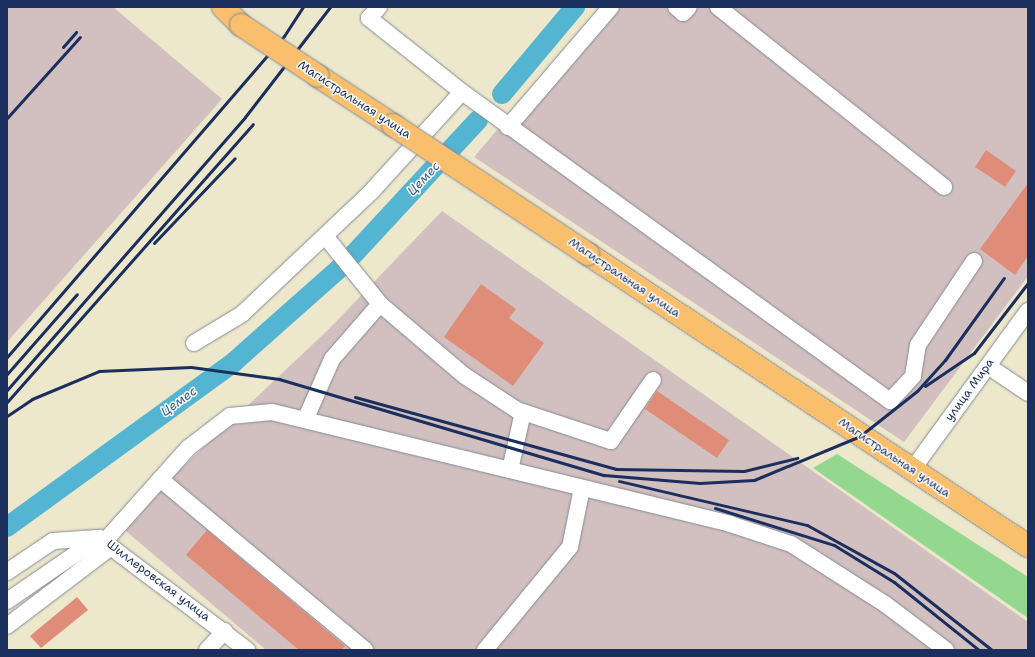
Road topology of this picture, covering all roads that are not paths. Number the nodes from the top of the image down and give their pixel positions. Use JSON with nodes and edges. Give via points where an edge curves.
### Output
{"nodes":[{"id":1,"x":223,"y":7,"type":"edge"},
{"id":2,"x":379,"y":7,"type":"edge"},
{"id":3,"x":611,"y":7,"type":"edge"},
{"id":4,"x":676,"y":7,"type":"edge"},
{"id":5,"x":689,"y":7,"type":"edge"},
{"id":6,"x":718,"y":7,"type":"edge"},
{"id":7,"x":462,"y":92,"type":"junction"},
{"id":8,"x":508,"y":127,"type":"junction"},
{"id":9,"x":944,"y":187,"type":"dead end"},
{"id":10,"x":325,"y":236,"type":"junction"},
{"id":11,"x":974,"y":261,"type":"dead end"},
{"id":12,"x":380,"y":304,"type":"junction"},
{"id":13,"x":1028,"y":311,"type":"edge"},
{"id":14,"x":194,"y":343,"type":"dead end"},
{"id":15,"x":988,"y":366,"type":"junction"},
{"id":16,"x":653,"y":380,"type":"dead end"},
{"id":17,"x":1026,"y":388,"type":"edge"},
{"id":18,"x":523,"y":412,"type":"junction"},
{"id":19,"x":306,"y":418,"type":"junction"},
{"id":20,"x":510,"y":470,"type":"junction"},
{"id":21,"x":912,"y":470,"type":"junction"},
{"id":22,"x":160,"y":479,"type":"junction"},
{"id":23,"x":582,"y":488,"type":"junction"},
{"id":24,"x":105,"y":542,"type":"junction"},
{"id":25,"x":1028,"y":546,"type":"edge"},
{"id":26,"x":7,"y":572,"type":"edge"},
{"id":27,"x":7,"y":602,"type":"edge"},
{"id":28,"x":7,"y":626,"type":"edge"},
{"id":29,"x":225,"y":631,"type":"junction"},
{"id":30,"x":207,"y":650,"type":"edge"},
{"id":31,"x":247,"y":650,"type":"edge"},
{"id":32,"x":364,"y":650,"type":"edge"},
{"id":33,"x":485,"y":650,"type":"edge"},
{"id":34,"x":946,"y":650,"type":"edge"}],
"edges":[{"from":1,"to":21,"type":"highway","name":"Магистральная улица","bridge":true,"via":[[241,25]]},
{"from":2,"to":7,"type":"street","via":[[369,18]]},
{"from":3,"to":8,"type":"street"},
{"from":4,"to":5,"type":"street","via":[[683,13]]},
{"from":6,"to":9,"type":"street"},
{"from":7,"to":8,"type":"street"},
{"from":7,"to":10,"type":"street","via":[[370,192]]},
{"from":8,"to":11,"type":"street","via":[[890,401],[913,376],[918,346]]},
{"from":10,"to":12,"type":"street"},
{"from":10,"to":14,"type":"street","via":[[242,314]]},
{"from":12,"to":18,"type":"street","via":[[465,376]]},
{"from":12,"to":19,"type":"street","via":[[332,359]]},
{"from":13,"to":15,"type":"street","name":"улица Мира"},
{"from":15,"to":17,"type":"street"},
{"from":15,"to":21,"type":"street","name":"улица Мира"},
{"from":16,"to":18,"type":"street","via":[[611,441]]},
{"from":18,"to":20,"type":"street"},
{"from":19,"to":20,"type":"street"},
{"from":19,"to":22,"type":"street","via":[[272,412],[230,416],[188,448]]},
{"from":20,"to":23,"type":"street"},
{"from":21,"to":25,"type":"highway","name":"Магистральная улица"},
{"from":22,"to":24,"type":"street"},
{"from":22,"to":32,"type":"street"},
{"from":23,"to":33,"type":"street","via":[[570,547]]},
{"from":23,"to":34,"type":"street","via":[[730,524],[791,544],[885,604]]},
{"from":24,"to":26,"type":"street","via":[[53,541]]},
{"from":24,"to":27,"type":"street","name":"Шиллеровская улица"},
{"from":24,"to":28,"type":"street"},
{"from":24,"to":29,"type":"street","name":"Шиллеровская улица"},
{"from":29,"to":30,"type":"street"},
{"from":29,"to":31,"type":"street","name":"Шиллеровская улица"}]}
